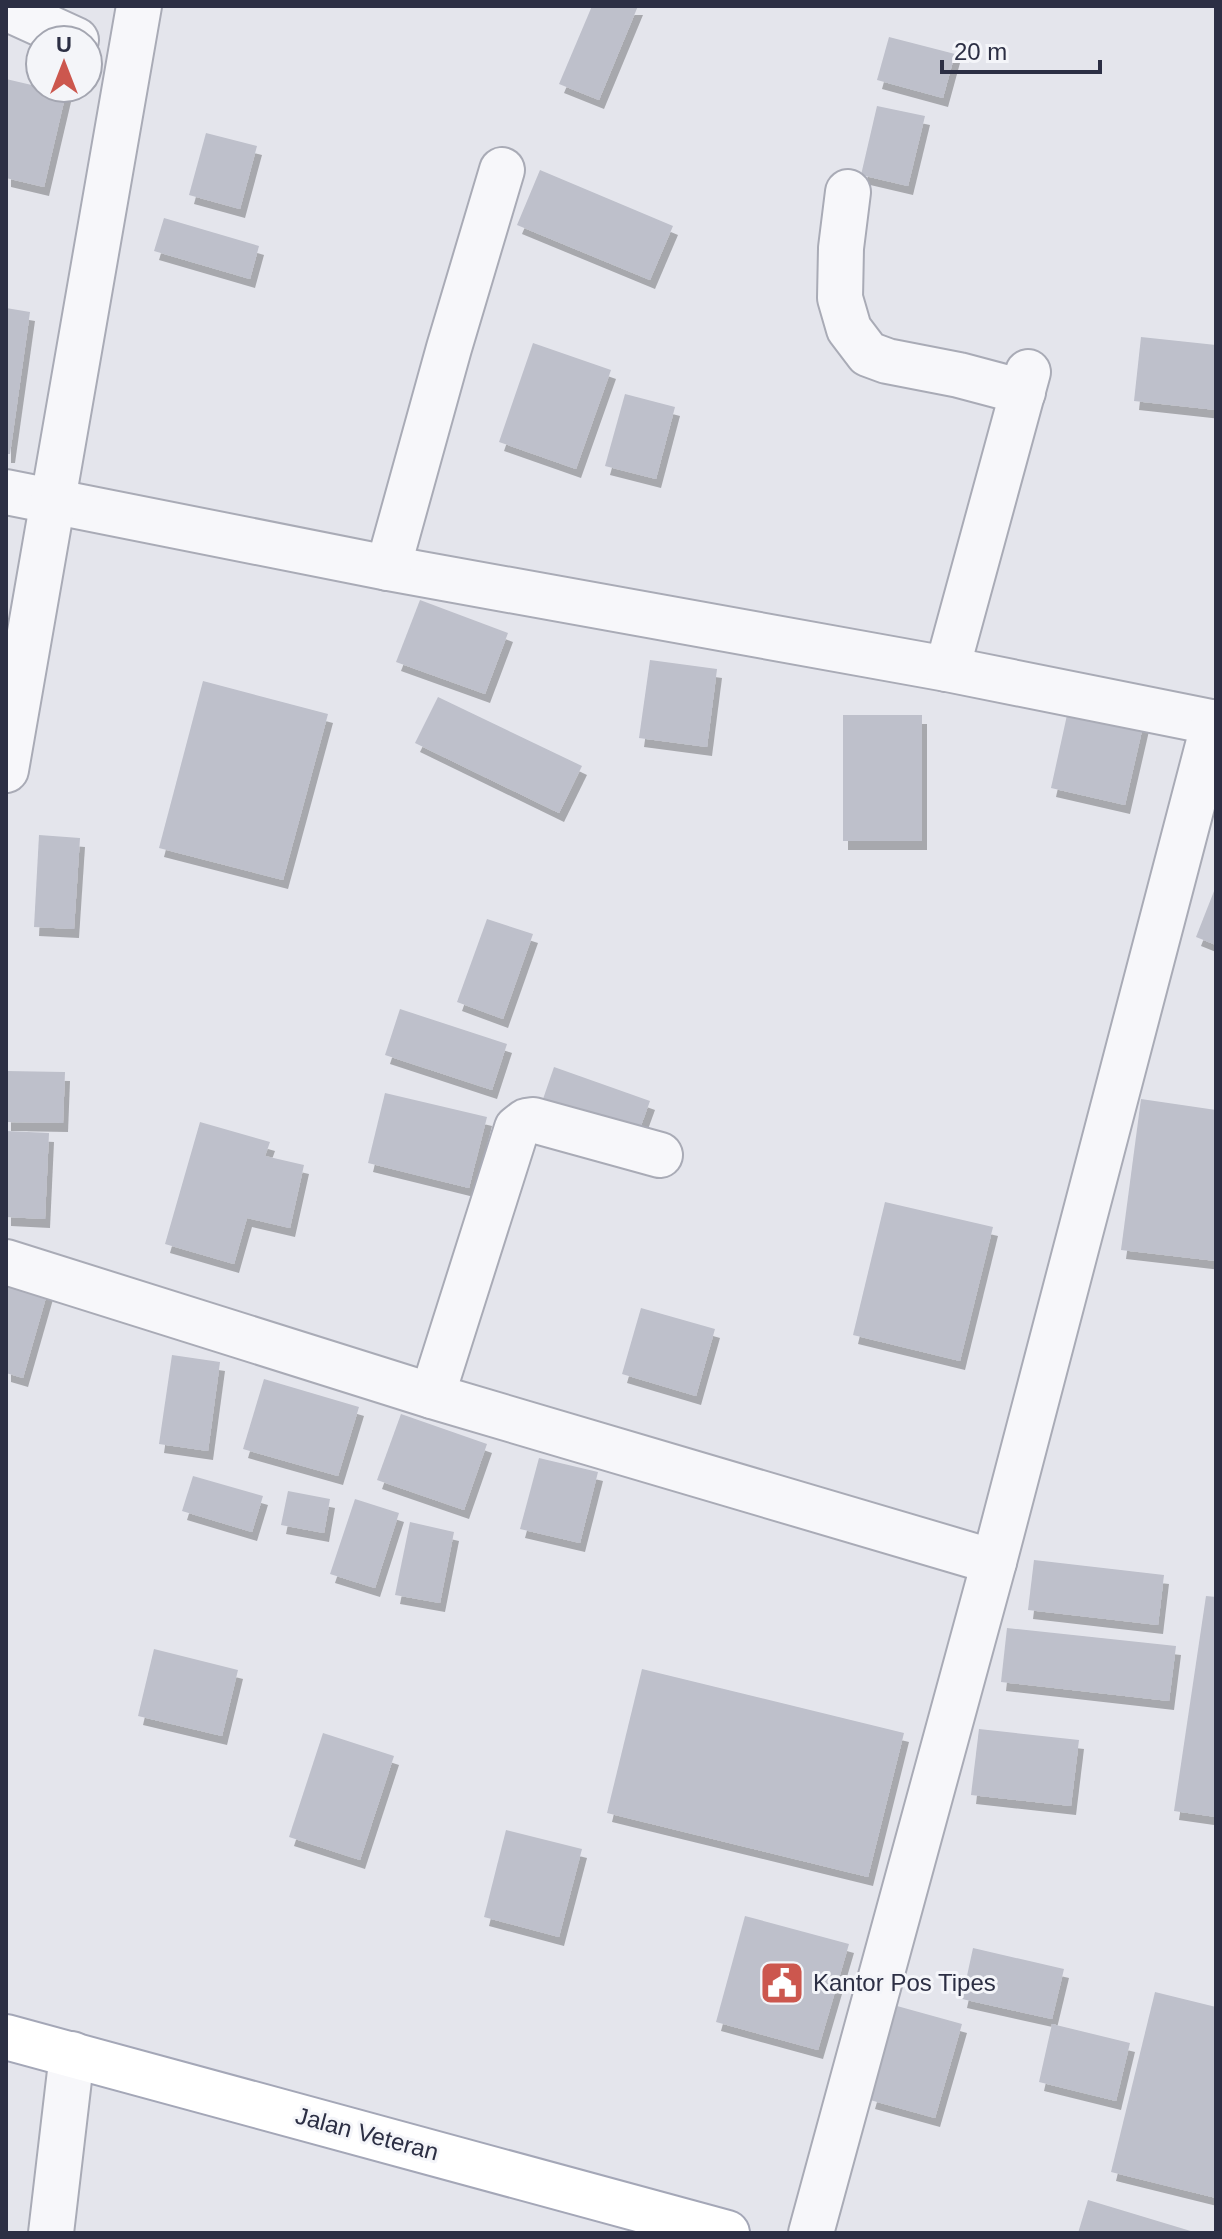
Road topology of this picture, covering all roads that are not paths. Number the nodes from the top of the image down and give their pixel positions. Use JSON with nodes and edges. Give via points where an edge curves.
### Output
{"nodes":[{"id":1,"x":139,"y":6,"type":"edge"},
{"id":2,"x":6,"y":8,"type":"edge"},
{"id":3,"x":41,"y":24,"type":"edge"},
{"id":4,"x":104,"y":53,"type":"edge"},
{"id":5,"x":129,"y":65,"type":"junction"},
{"id":6,"x":502,"y":170,"type":"dead end"},
{"id":7,"x":848,"y":192,"type":"dead end"},
{"id":8,"x":6,"y":492,"type":"edge"},
{"id":9,"x":53,"y":501,"type":"junction"},
{"id":10,"x":388,"y":568,"type":"junction"},
{"id":11,"x":947,"y":669,"type":"junction"},
{"id":12,"x":1215,"y":722,"type":"edge"},
{"id":13,"x":6,"y":770,"type":"edge"},
{"id":14,"x":660,"y":1155,"type":"dead end"},
{"id":15,"x":6,"y":1262,"type":"edge"},
{"id":16,"x":432,"y":1396,"type":"junction"},
{"id":17,"x":994,"y":1562,"type":"junction"},
{"id":18,"x":6,"y":2037,"type":"edge"},
{"id":19,"x":72,"y":2054,"type":"junction"},
{"id":20,"x":51,"y":2233,"type":"edge"},
{"id":21,"x":727,"y":2233,"type":"edge"},
{"id":22,"x":811,"y":2233,"type":"edge"}],
"edges":[{"from":1,"to":5,"type":"street"},
{"from":2,"to":3,"type":"street"},
{"from":4,"to":5,"type":"street"},
{"from":5,"to":9,"type":"street"},
{"from":6,"to":10,"type":"street"},
{"from":7,"to":11,"type":"street","via":[[840,298],[849,329],[868,354],[959,375],[1026,382]]},
{"from":8,"to":9,"type":"street"},
{"from":9,"to":10,"type":"street"},
{"from":9,"to":13,"type":"street"},
{"from":10,"to":11,"type":"street"},
{"from":11,"to":12,"type":"street"},
{"from":12,"to":17,"type":"street"},
{"from":14,"to":16,"type":"street","via":[[533,1120],[521,1123]]},
{"from":15,"to":16,"type":"street"},
{"from":16,"to":17,"type":"street"},
{"from":17,"to":22,"type":"street"},
{"from":18,"to":19,"type":"main road","name":"Jalan Veteran"},
{"from":19,"to":20,"type":"street"},
{"from":19,"to":21,"type":"main road","name":"Jalan Veteran"}]}
